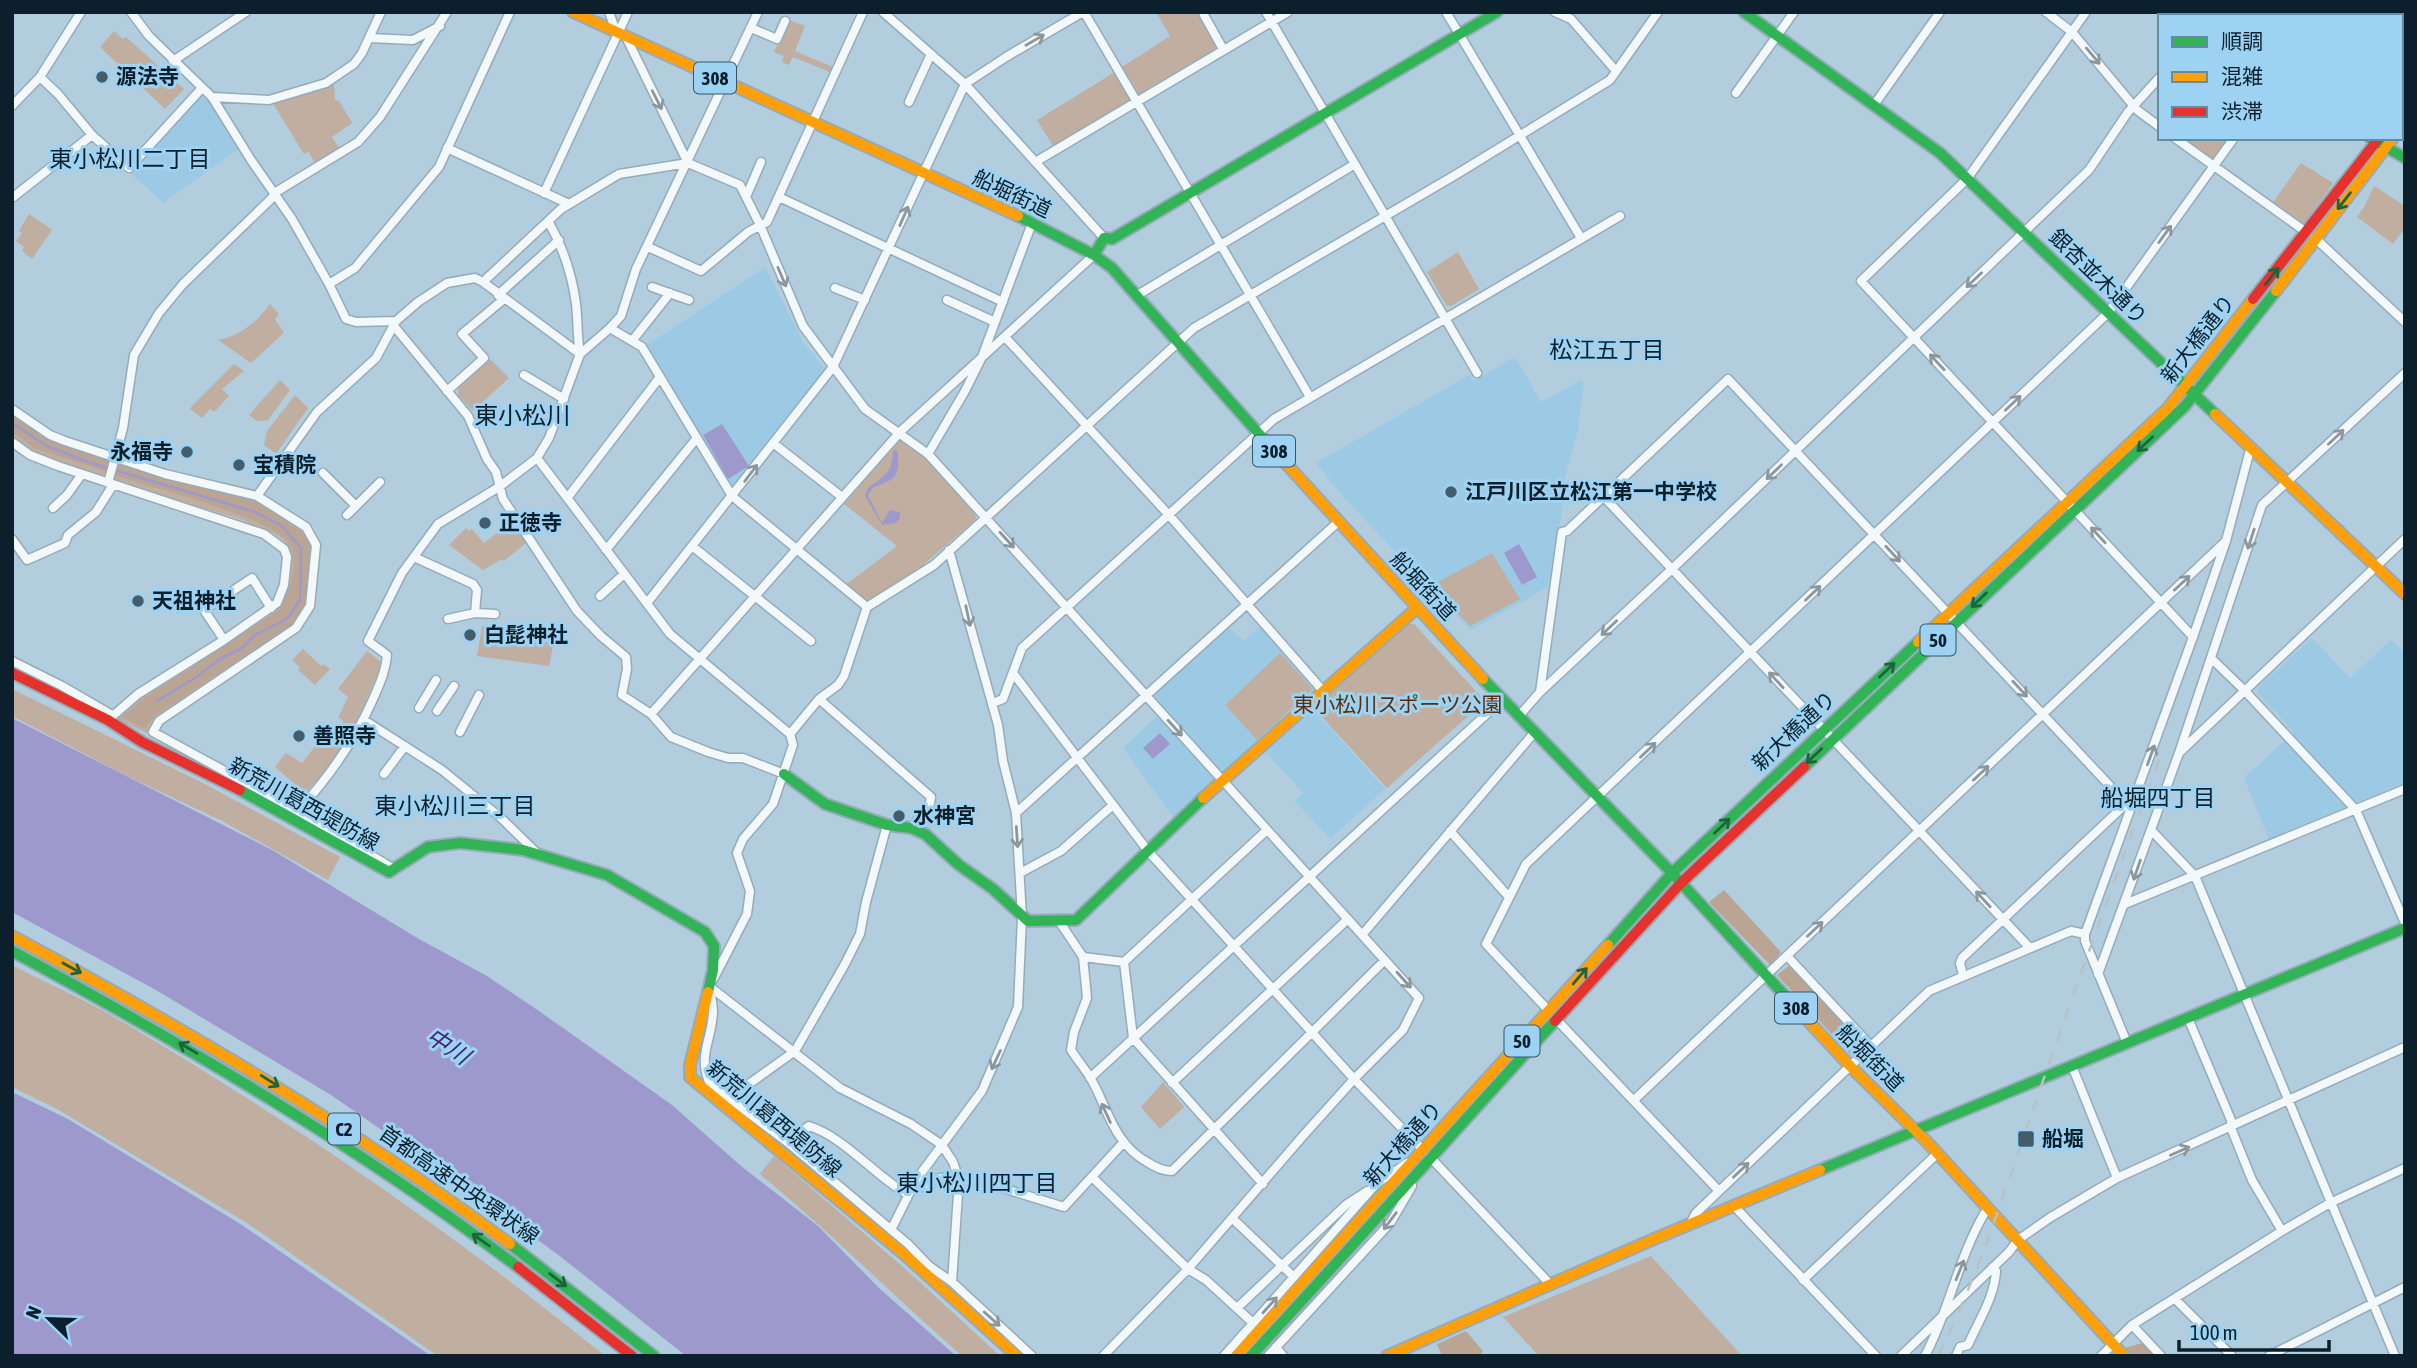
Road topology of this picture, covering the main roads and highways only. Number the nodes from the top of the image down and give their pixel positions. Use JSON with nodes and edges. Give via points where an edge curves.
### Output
{"nodes":[{"id":1,"x":573,"y":12,"type":"edge"},
{"id":2,"x":1497,"y":12,"type":"edge"},
{"id":3,"x":1744,"y":12,"type":"edge"},
{"id":4,"x":2381,"y":141,"type":"edge"},
{"id":5,"x":2405,"y":158,"type":"edge"},
{"id":6,"x":1094,"y":255,"type":"junction"},
{"id":7,"x":2189,"y":392,"type":"junction"},
{"id":8,"x":2071,"y":506,"type":"junction"},
{"id":9,"x":2405,"y":594,"type":"edge"},
{"id":10,"x":1417,"y":608,"type":"junction"},
{"id":11,"x":12,"y":673,"type":"edge"},
{"id":12,"x":785,"y":774,"type":"road end"},
{"id":13,"x":1672,"y":873,"type":"junction"},
{"id":14,"x":1681,"y":883,"type":"junction"},
{"id":15,"x":2405,"y":925,"type":"edge"},
{"id":16,"x":12,"y":936,"type":"edge"},
{"id":17,"x":12,"y":951,"type":"edge"},
{"id":18,"x":1552,"y":1015,"type":"junction"},
{"id":19,"x":1916,"y":1130,"type":"junction"},
{"id":20,"x":1375,"y":1213,"type":"junction"},
{"id":21,"x":632,"y":1356,"type":"edge"},
{"id":22,"x":654,"y":1356,"type":"edge"},
{"id":23,"x":1017,"y":1356,"type":"edge"},
{"id":24,"x":1236,"y":1356,"type":"edge"},
{"id":25,"x":1251,"y":1356,"type":"edge"},
{"id":26,"x":1387,"y":1356,"type":"edge"},
{"id":27,"x":2124,"y":1356,"type":"edge"}],
"edges":[{"from":1,"to":6,"type":"main road","name":"船堀街道","number":"308"},
{"from":2,"to":6,"type":"main road","via":[[1112,239],[1104,238]]},
{"from":3,"to":7,"type":"main road","name":"銀杏並木通り","via":[[1940,153]]},
{"from":4,"to":5,"type":"main road"},
{"from":4,"to":7,"type":"main road","name":"新大橋通り","number":"50"},
{"from":6,"to":10,"type":"main road","name":"船堀街道","number":"308","via":[[1112,268]]},
{"from":7,"to":8,"type":"main road","name":"新大橋通り","number":"50"},
{"from":7,"to":9,"type":"main road","name":"銀杏並木通り"},
{"from":13,"to":8,"type":"main road","name":"新大橋通り","number":"50","one_way":true,"via":[[1948,612]]},
{"from":8,"to":14,"type":"main road","name":"新大橋通り","number":"50","one_way":true},
{"from":10,"to":12,"type":"main road","via":[[1076,920],[1028,921],[925,834],[825,804]]},
{"from":10,"to":13,"type":"main road","name":"船堀街道","number":"308"},
{"from":11,"to":23,"type":"main road","name":"新荒川葛西堤防線","via":[[110,718],[142,742],[246,788],[389,872],[428,847],[460,843],[509,847],[607,875],[705,932],[714,946],[713,970],[690,1077],[926,1269]]},
{"from":13,"to":14,"type":"main road","name":"船堀街道","number":"308"},
{"from":18,"to":13,"type":"main road","name":"新大橋通り","number":"50","one_way":true},
{"from":14,"to":18,"type":"main road","name":"新大橋通り","number":"50"},
{"from":14,"to":19,"type":"main road","name":"船堀街道","number":"308","via":[[1850,1066]]},
{"from":15,"to":19,"type":"main road"},
{"from":16,"to":22,"type":"main road","name":"首都高速中央環状線","number":"C2","one_way":true,"via":[[226,1055],[347,1130],[484,1225]]},
{"from":21,"to":17,"type":"main road","name":"首都高速中央環状線","number":"C2","one_way":true,"via":[[554,1293],[320,1129],[175,1040]]},
{"from":18,"to":20,"type":"main road","name":"新大橋通り","number":"50"},
{"from":19,"to":26,"type":"main road"},
{"from":19,"to":27,"type":"main road","name":"船堀街道","number":"308"},
{"from":20,"to":24,"type":"main road","name":"新大橋通り","number":"50"},
{"from":20,"to":25,"type":"main road","name":"新大橋通り","number":"50"}]}
